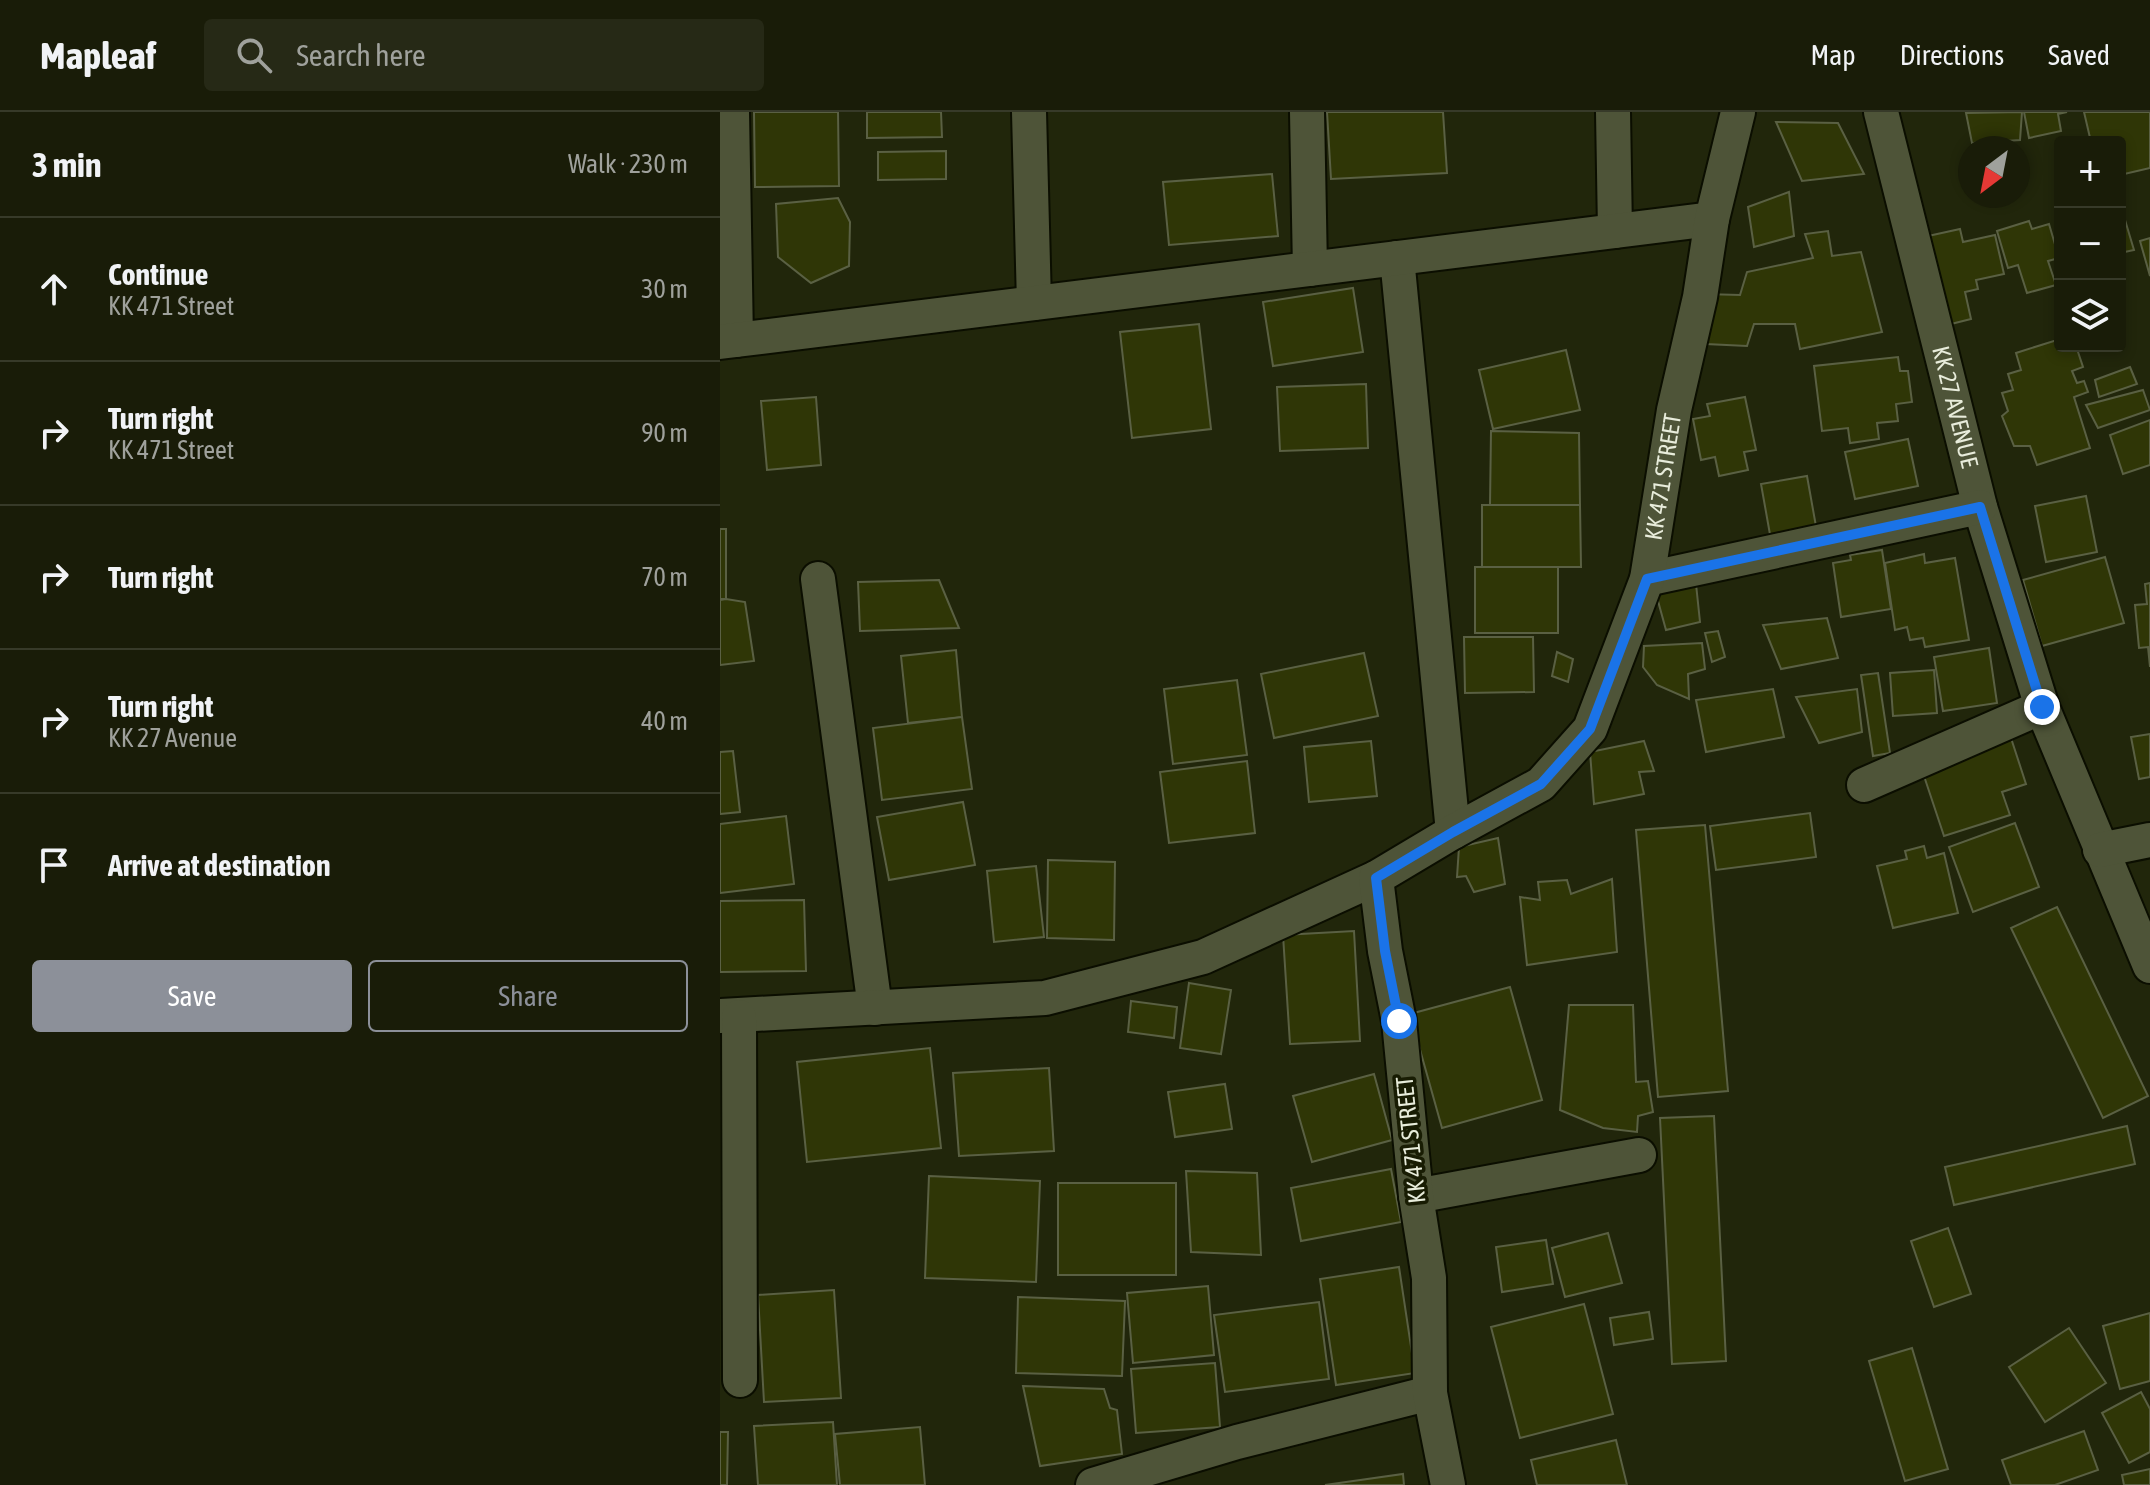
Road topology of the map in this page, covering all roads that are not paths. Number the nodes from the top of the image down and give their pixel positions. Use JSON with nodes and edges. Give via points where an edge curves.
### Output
{"nodes":[{"id":1,"x":732,"y":112,"type":"edge"},
{"id":2,"x":1029,"y":112,"type":"edge"},
{"id":3,"x":1307,"y":112,"type":"edge"},
{"id":4,"x":1613,"y":112,"type":"edge"},
{"id":5,"x":1738,"y":112,"type":"edge"},
{"id":6,"x":1881,"y":112,"type":"edge"},
{"id":7,"x":1712,"y":219,"type":"junction"},
{"id":8,"x":1615,"y":231,"type":"junction"},
{"id":9,"x":1397,"y":258,"type":"junction"},
{"id":10,"x":1310,"y":269,"type":"junction"},
{"id":11,"x":1034,"y":303,"type":"junction"},
{"id":12,"x":728,"y":341,"type":"edge"},
{"id":13,"x":1980,"y":507,"type":"junction"},
{"id":14,"x":818,"y":579,"type":"dead end"},
{"id":15,"x":1647,"y":579,"type":"junction"},
{"id":16,"x":2042,"y":707,"type":"junction"},
{"id":17,"x":1864,"y":785,"type":"dead end"},
{"id":18,"x":1453,"y":832,"type":"junction"},
{"id":19,"x":2150,"y":840,"type":"edge"},
{"id":20,"x":2100,"y":850,"type":"junction"},
{"id":21,"x":1376,"y":878,"type":"junction"},
{"id":22,"x":2150,"y":966,"type":"edge"},
{"id":23,"x":875,"y":1008,"type":"junction"},
{"id":24,"x":730,"y":1016,"type":"edge"},
{"id":25,"x":1639,"y":1155,"type":"dead end"},
{"id":26,"x":1416,"y":1196,"type":"junction"},
{"id":27,"x":740,"y":1380,"type":"dead end"},
{"id":28,"x":1430,"y":1393,"type":"junction"},
{"id":29,"x":1093,"y":1485,"type":"edge"},
{"id":30,"x":1448,"y":1485,"type":"edge"}],
"edges":[{"from":1,"to":12,"type":"street"},
{"from":2,"to":11,"type":"street"},
{"from":3,"to":10,"type":"street"},
{"from":4,"to":8,"type":"street"},
{"from":5,"to":7,"type":"street","name":"KK 471 STREET"},
{"from":6,"to":13,"type":"street","name":"KK 27 AVENUE"},
{"from":7,"to":8,"type":"street"},
{"from":7,"to":15,"type":"street","name":"KK 471 STREET"},
{"from":8,"to":9,"type":"street"},
{"from":9,"to":10,"type":"street"},
{"from":9,"to":18,"type":"street"},
{"from":10,"to":11,"type":"street"},
{"from":11,"to":12,"type":"street"},
{"from":13,"to":15,"type":"street"},
{"from":13,"to":16,"type":"street","name":"KK 27 AVENUE"},
{"from":14,"to":23,"type":"street"},
{"from":15,"to":18,"type":"street","name":"KK 471 STREET","via":[[1590,729],[1541,784]]},
{"from":16,"to":17,"type":"street"},
{"from":16,"to":20,"type":"street","name":"KK 27 AVENUE"},
{"from":18,"to":21,"type":"street","name":"KK 471 STREET"},
{"from":19,"to":20,"type":"street"},
{"from":20,"to":22,"type":"street","name":"KK 27 AVENUE"},
{"from":21,"to":23,"type":"street","via":[[1203,957],[1045,998]]},
{"from":21,"to":26,"type":"street","name":"KK 471 STREET","via":[[1399,1021]]},
{"from":23,"to":24,"type":"street"},
{"from":24,"to":27,"type":"street"},
{"from":25,"to":26,"type":"street"},
{"from":26,"to":28,"type":"street","name":"KK 471 STREET","via":[[1429,1278]]},
{"from":28,"to":29,"type":"street"},
{"from":28,"to":30,"type":"street","name":"KK 471 STREET"}]}
